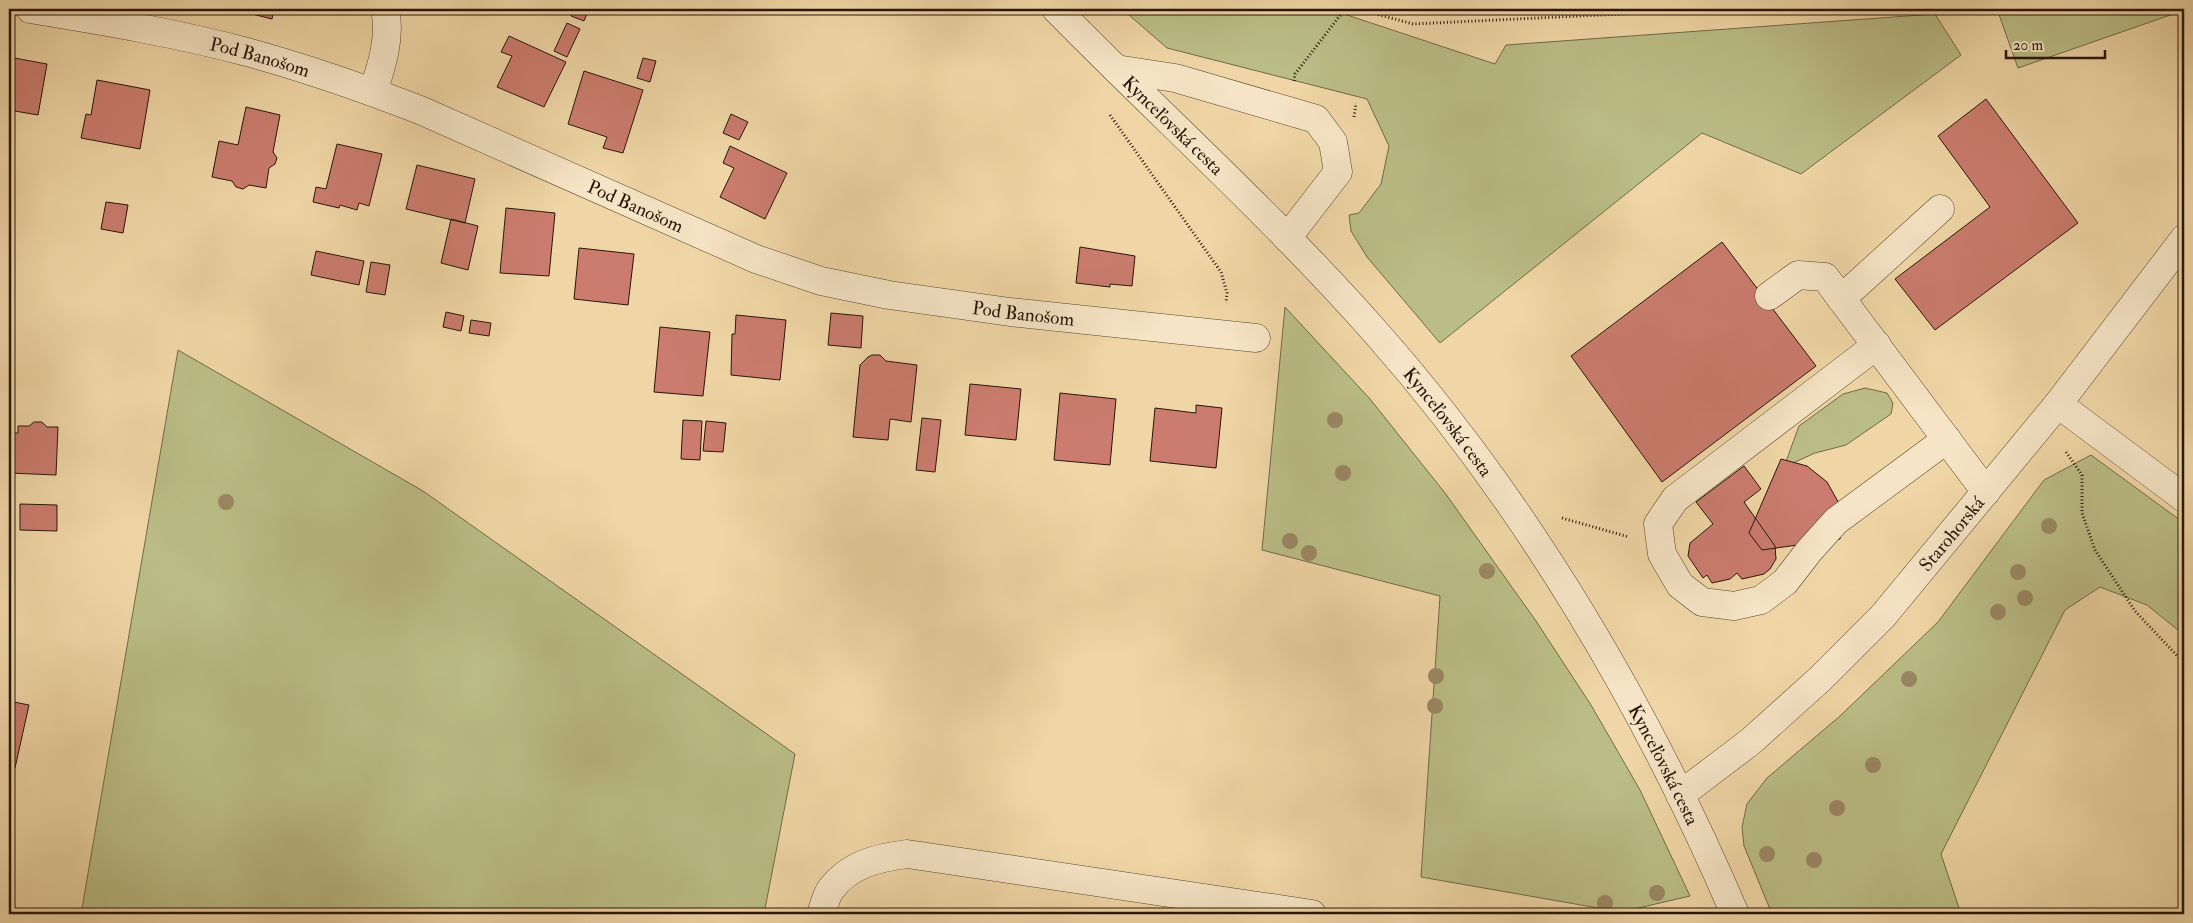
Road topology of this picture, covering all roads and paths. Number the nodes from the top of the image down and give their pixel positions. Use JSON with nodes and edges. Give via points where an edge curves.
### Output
{"nodes":[{"id":1,"x":30,"y":9,"type":"edge"},
{"id":2,"x":385,"y":9,"type":"edge"},
{"id":3,"x":1056,"y":9,"type":"edge"},
{"id":4,"x":1345,"y":9,"type":"edge"},
{"id":5,"x":1358,"y":9,"type":"edge"},
{"id":6,"x":1725,"y":9,"type":"edge"},
{"id":7,"x":1116,"y":69,"type":"junction"},
{"id":8,"x":1292,"y":90,"type":"dead end"},
{"id":9,"x":373,"y":92,"type":"junction"},
{"id":10,"x":1110,"y":115,"type":"dead end"},
{"id":11,"x":1940,"y":209,"type":"dead end"},
{"id":12,"x":1288,"y":238,"type":"junction"},
{"id":13,"x":2184,"y":239,"type":"edge"},
{"id":14,"x":1769,"y":296,"type":"dead end"},
{"id":15,"x":1841,"y":299,"type":"junction"},
{"id":16,"x":1225,"y":335,"type":"junction"},
{"id":17,"x":1256,"y":338,"type":"dead end"},
{"id":18,"x":1877,"y":345,"type":"junction"},
{"id":19,"x":2058,"y":404,"type":"junction"},
{"id":20,"x":1947,"y":440,"type":"junction"},
{"id":21,"x":2066,"y":452,"type":"dead end"},
{"id":22,"x":1986,"y":492,"type":"junction"},
{"id":23,"x":2184,"y":498,"type":"edge"},
{"id":24,"x":1562,"y":518,"type":"dead end"},
{"id":25,"x":1661,"y":548,"type":"junction"},
{"id":26,"x":2184,"y":663,"type":"edge"},
{"id":27,"x":1680,"y":795,"type":"junction"},
{"id":28,"x":821,"y":914,"type":"edge"},
{"id":29,"x":1312,"y":914,"type":"edge"},
{"id":30,"x":1735,"y":914,"type":"edge"}],
"edges":[{"from":1,"to":9,"type":"street","name":"Pod Banošom","via":[[165,33],[247,52]]},
{"from":2,"to":9,"type":"street","via":[[384,58]]},
{"from":3,"to":7,"type":"street","name":"Kynceľovská cesta"},
{"from":4,"to":8,"type":"path","via":[[1295,74]]},
{"from":5,"to":6,"type":"path","via":[[1413,24]]},
{"from":7,"to":12,"type":"street","name":"Kynceľovská cesta"},
{"from":7,"to":12,"type":"street","via":[[1175,78],[1316,119],[1333,142],[1338,172]]},
{"from":9,"to":16,"type":"street","name":"Pod Banošom","via":[[756,259],[821,281],[889,295],[1010,312]]},
{"from":10,"to":16,"type":"path","via":[[1224,279],[1227,293]]},
{"from":11,"to":15,"type":"street"},
{"from":12,"to":27,"type":"street","name":"Kynceľovská cesta","via":[[1372,329],[1474,453],[1566,591],[1608,661]]},
{"from":13,"to":19,"type":"street","name":"Starohorská"},
{"from":14,"to":15,"type":"street","via":[[1798,275],[1826,278]]},
{"from":15,"to":18,"type":"street"},
{"from":16,"to":17,"type":"street","name":"Pod Banošom"},
{"from":18,"to":20,"type":"street"},
{"from":18,"to":25,"type":"street","via":[[1675,499],[1658,524]]},
{"from":19,"to":22,"type":"street","name":"Starohorská"},
{"from":19,"to":23,"type":"street"},
{"from":20,"to":22,"type":"street"},
{"from":20,"to":25,"type":"street","via":[[1836,521],[1785,582],[1761,600],[1734,606],[1702,602],[1680,585]]},
{"from":21,"to":26,"type":"path","via":[[2082,475],[2082,513],[2095,550],[2135,611]]},
{"from":22,"to":27,"type":"street","name":"Starohorská","via":[[1883,616],[1820,679],[1750,742]]},
{"from":24,"to":25,"type":"path"},
{"from":27,"to":30,"type":"street","name":"Kynceľovská cesta"},
{"from":28,"to":29,"type":"street","via":[[829,890],[849,872],[875,859],[907,854]]}]}
